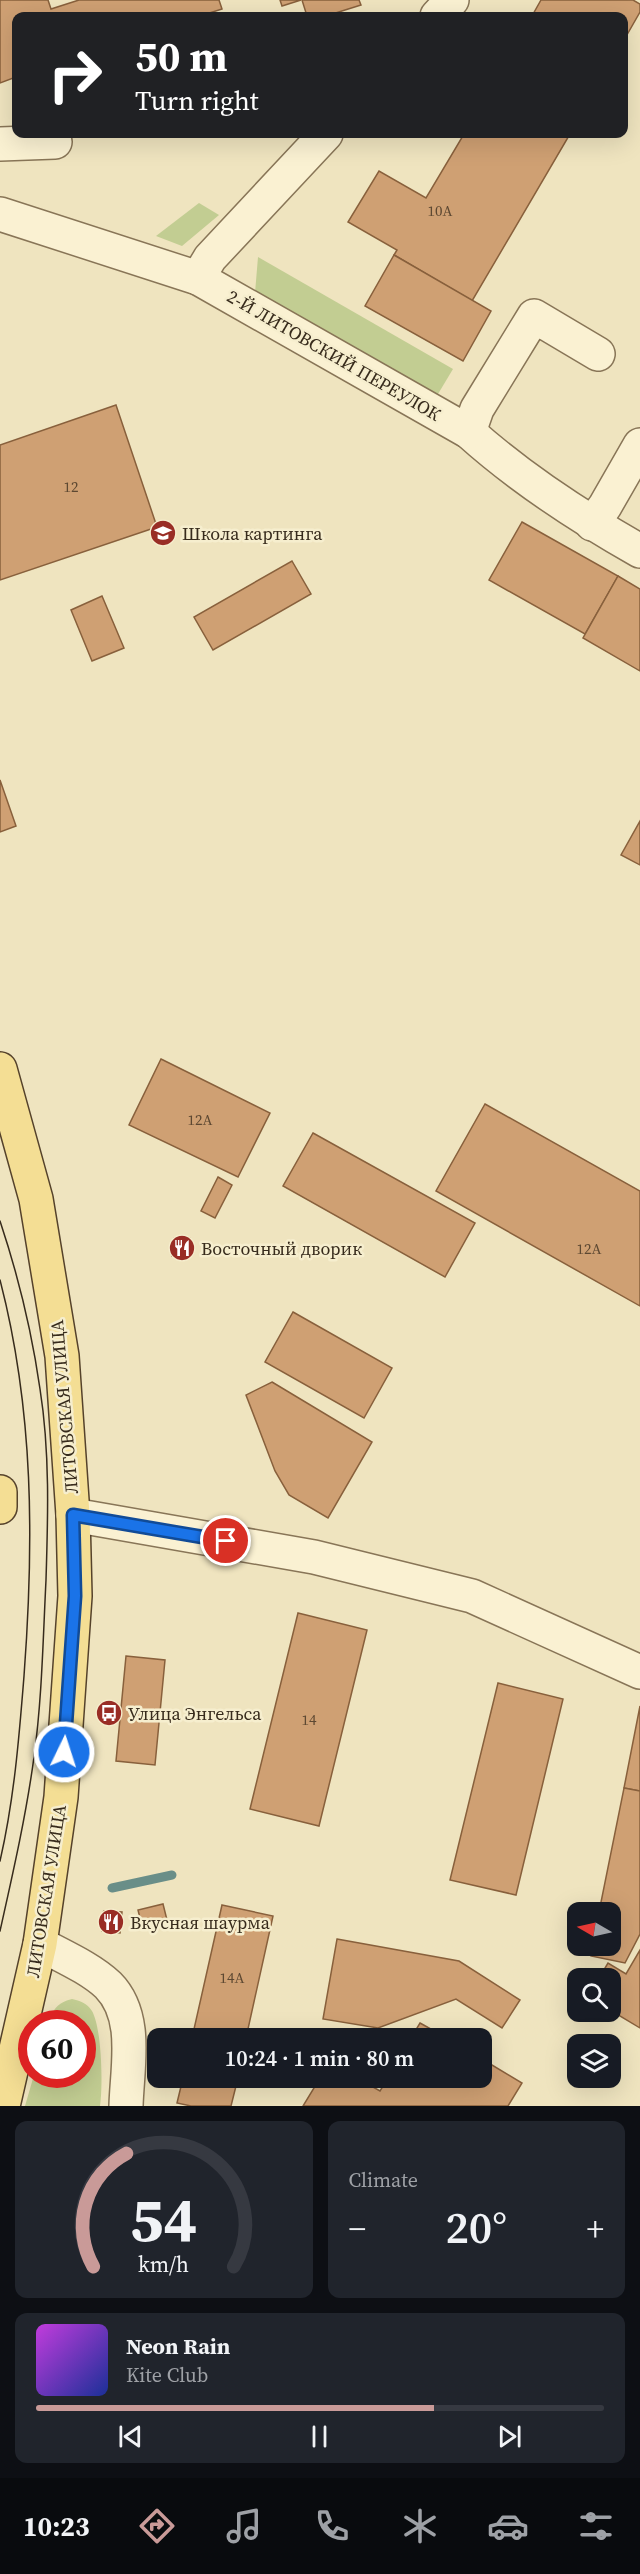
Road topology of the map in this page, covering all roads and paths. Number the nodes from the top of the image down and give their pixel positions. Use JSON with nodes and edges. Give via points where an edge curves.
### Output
{"nodes":[{"id":1,"x":453,"y":0,"type":"edge"},
{"id":2,"x":441,"y":12,"type":"edge"},
{"id":3,"x":322,"y":138,"type":"edge"},
{"id":4,"x":55,"y":142,"type":"dead end"},
{"id":5,"x":0,"y":144,"type":"edge"},
{"id":6,"x":0,"y":214,"type":"edge"},
{"id":7,"x":198,"y":278,"type":"junction"},
{"id":8,"x":598,"y":354,"type":"dead end"},
{"id":9,"x":469,"y":432,"type":"junction"},
{"id":10,"x":640,"y":445,"type":"edge"},
{"id":11,"x":592,"y":524,"type":"junction"},
{"id":12,"x":640,"y":551,"type":"edge"},
{"id":13,"x":0,"y":1069,"type":"edge"},
{"id":14,"x":0,"y":1492,"type":"edge"},
{"id":15,"x":0,"y":1507,"type":"edge"},
{"id":16,"x":73,"y":1515,"type":"junction"},
{"id":17,"x":640,"y":1672,"type":"edge"},
{"id":18,"x":40,"y":1944,"type":"junction"},
{"id":19,"x":3,"y":2106,"type":"edge"},
{"id":20,"x":126,"y":2106,"type":"edge"}],
"edges":[{"from":1,"to":2,"type":"street"},
{"from":3,"to":7,"type":"street","via":[[210,258]]},
{"from":4,"to":5,"type":"street"},
{"from":6,"to":7,"type":"street","name":"2-Й ЛИТОВСКИЙ ПЕРЕУЛОК"},
{"from":7,"to":9,"type":"street","name":"2-Й ЛИТОВСКИЙ ПЕРЕУЛОК"},
{"from":8,"to":9,"type":"street","via":[[534,316],[477,409]]},
{"from":9,"to":11,"type":"street","name":"2-Й ЛИТОВСКИЙ ПЕРЕУЛОК"},
{"from":10,"to":11,"type":"street"},
{"from":11,"to":12,"type":"street","name":"2-Й ЛИТОВСКИЙ ПЕРЕУЛОК"},
{"from":13,"to":16,"type":"main road","name":"ЛИТОВСКАЯ УЛИЦА","via":[[36,1199],[62,1356]]},
{"from":14,"to":15,"type":"main road"},
{"from":16,"to":17,"type":"street","via":[[314,1557],[472,1596]]},
{"from":16,"to":18,"type":"main road","name":"ЛИТОВСКАЯ УЛИЦА","via":[[75,1596],[62,1785]]},
{"from":18,"to":19,"type":"main road","name":"ЛИТОВСКАЯ УЛИЦА"},
{"from":18,"to":20,"type":"street","via":[[107,1984],[119,1998],[128,2032]]}]}
